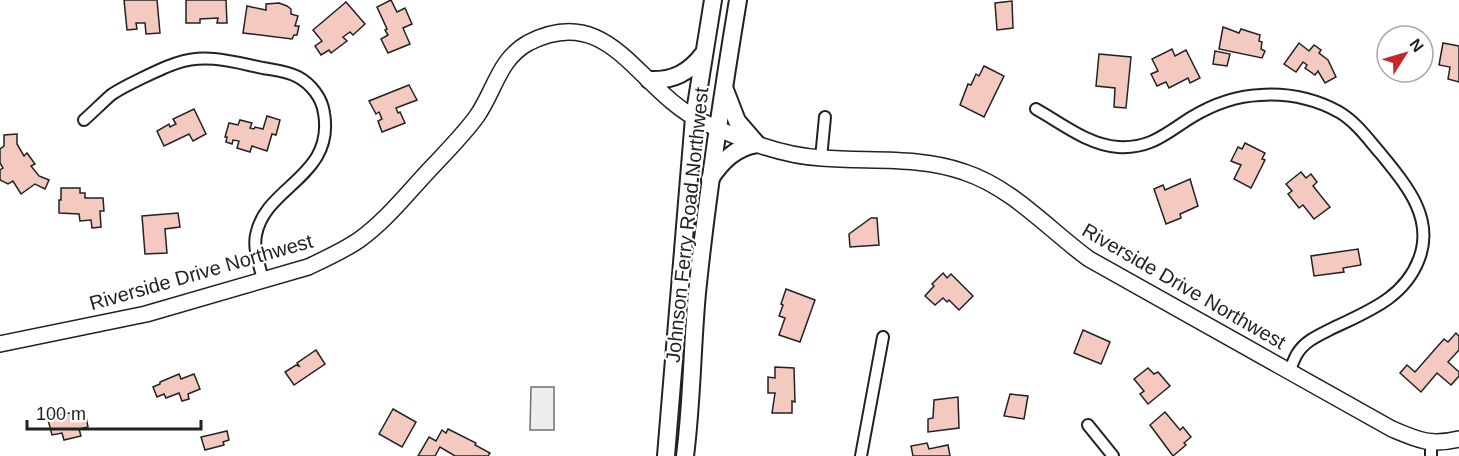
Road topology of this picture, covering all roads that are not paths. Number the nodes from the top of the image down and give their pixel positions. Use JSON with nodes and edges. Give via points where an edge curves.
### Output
{"nodes":[{"id":1,"x":713,"y":0,"type":"edge"},
{"id":2,"x":738,"y":0,"type":"edge"},
{"id":3,"x":704,"y":53,"type":"junction"},
{"id":4,"x":649,"y":80,"type":"junction"},
{"id":5,"x":723,"y":86,"type":"junction"},
{"id":6,"x":1036,"y":109,"type":"dead end"},
{"id":7,"x":825,"y":117,"type":"dead end"},
{"id":8,"x":694,"y":118,"type":"junction"},
{"id":9,"x":84,"y":120,"type":"dead end"},
{"id":10,"x":716,"y":128,"type":"junction"},
{"id":11,"x":757,"y":143,"type":"junction"},
{"id":12,"x":821,"y":158,"type":"junction"},
{"id":13,"x":710,"y":180,"type":"junction"},
{"id":14,"x":263,"y":280,"type":"junction"},
{"id":15,"x":883,"y":337,"type":"dead end"},
{"id":16,"x":0,"y":344,"type":"edge"},
{"id":17,"x":1290,"y":370,"type":"junction"},
{"id":18,"x":1088,"y":425,"type":"dead end"},
{"id":19,"x":1459,"y":439,"type":"edge"},
{"id":20,"x":1431,"y":450,"type":"edge"},
{"id":21,"x":666,"y":456,"type":"edge"},
{"id":22,"x":685,"y":456,"type":"edge"},
{"id":23,"x":861,"y":456,"type":"edge"},
{"id":24,"x":1113,"y":456,"type":"edge"}],
"edges":[{"from":1,"to":3,"type":"main road","name":"Johnson Ferry Road Northwest"},
{"from":2,"to":5,"type":"main road","name":"Johnson Ferry Road Northwest"},
{"from":3,"to":4,"type":"main road","via":[[677,77]]},
{"from":3,"to":8,"type":"main road","name":"Johnson Ferry Road Northwest"},
{"from":4,"to":8,"type":"street","name":"Riverside Drive Northwest"},
{"from":4,"to":14,"type":"street","name":"Riverside Drive Northwest","via":[[597,35],[569,30],[542,35],[505,62],[470,125],[384,219],[331,257]]},
{"from":5,"to":10,"type":"main road","name":"Johnson Ferry Road Northwest"},
{"from":5,"to":11,"type":"main road","via":[[733,115]]},
{"from":6,"to":17,"type":"street","via":[[1089,139],[1118,147],[1153,142],[1210,107],[1259,94],[1289,95],[1317,102],[1341,113],[1360,129],[1415,200],[1423,229],[1420,257],[1411,277],[1396,294],[1311,339],[1297,353]]},
{"from":7,"to":12,"type":"street"},
{"from":8,"to":10,"type":"street","name":"Riverside Drive Northwest"},
{"from":8,"to":21,"type":"main road","name":"Johnson Ferry Road Northwest"},
{"from":9,"to":14,"type":"street","via":[[114,93],[176,63],[199,58],[219,58],[286,73],[308,84],[324,110],[324,144],[316,160],[260,223],[255,247]]},
{"from":10,"to":11,"type":"street","name":"Riverside Drive Northwest"},
{"from":10,"to":13,"type":"main road","name":"Johnson Ferry Road Northwest"},
{"from":11,"to":12,"type":"street","name":"Riverside Drive Northwest"},
{"from":11,"to":13,"type":"main road","via":[[732,154]]},
{"from":12,"to":17,"type":"street","name":"Riverside Drive Northwest","via":[[913,161],[964,172],[1029,209],[1089,259]]},
{"from":13,"to":22,"type":"main road","name":"Johnson Ferry Road Northwest"},
{"from":14,"to":16,"type":"street","name":"Riverside Drive Northwest","via":[[146,314]]},
{"from":15,"to":23,"type":"street"},
{"from":17,"to":20,"type":"street","name":"Riverside Drive Northwest"},
{"from":18,"to":24,"type":"street"},
{"from":19,"to":20,"type":"street","name":"Riverside Drive Northwest"}]}
